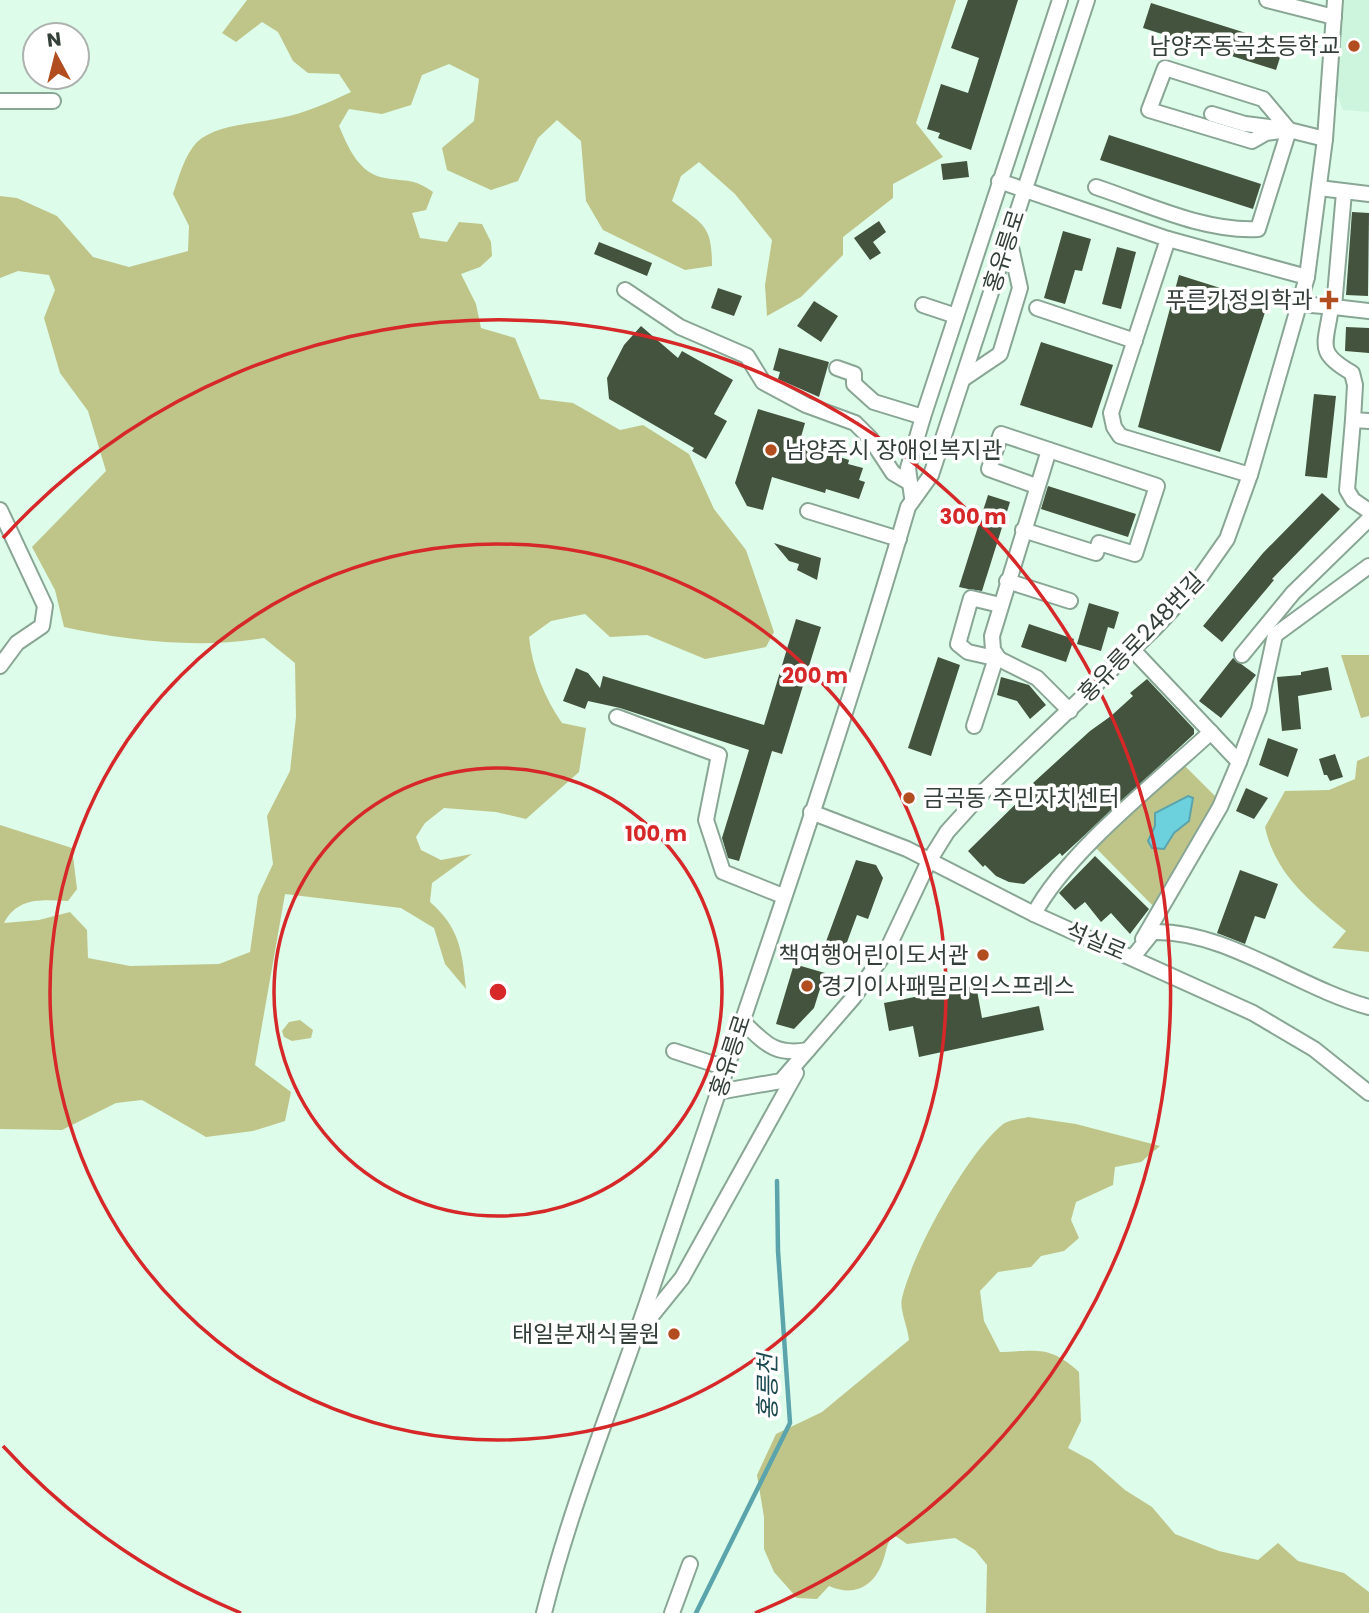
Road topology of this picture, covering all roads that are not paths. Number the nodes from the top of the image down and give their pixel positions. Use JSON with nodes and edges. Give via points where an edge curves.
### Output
{"nodes":[{"id":1,"x":1060,"y":0,"type":"edge"},
{"id":2,"x":1087,"y":0,"type":"edge"},
{"id":3,"x":1335,"y":0,"type":"edge"},
{"id":4,"x":1275,"y":1,"type":"edge"},
{"id":5,"x":1334,"y":17,"type":"junction"},
{"id":6,"x":0,"y":101,"type":"edge"},
{"id":7,"x":53,"y":101,"type":"dead end"},
{"id":8,"x":1212,"y":114,"type":"dead end"},
{"id":9,"x":1289,"y":130,"type":"junction"},
{"id":10,"x":1325,"y":139,"type":"junction"},
{"id":11,"x":999,"y":181,"type":"junction"},
{"id":12,"x":1096,"y":187,"type":"dead end"},
{"id":13,"x":1319,"y":188,"type":"junction"},
{"id":14,"x":1025,"y":190,"type":"junction"},
{"id":15,"x":1344,"y":192,"type":"junction"},
{"id":16,"x":1369,"y":194,"type":"edge"},
{"id":17,"x":1009,"y":237,"type":"junction"},
{"id":18,"x":1168,"y":239,"type":"junction"},
{"id":19,"x":1307,"y":277,"type":"junction"},
{"id":20,"x":625,"y":290,"type":"dead end"},
{"id":21,"x":1300,"y":304,"type":"junction"},
{"id":22,"x":923,"y":305,"type":"dead end"},
{"id":23,"x":1332,"y":307,"type":"junction"},
{"id":24,"x":1037,"y":308,"type":"dead end"},
{"id":25,"x":1369,"y":311,"type":"edge"},
{"id":26,"x":956,"y":317,"type":"junction"},
{"id":27,"x":1135,"y":341,"type":"junction"},
{"id":28,"x":837,"y":368,"type":"dead end"},
{"id":29,"x":1353,"y":377,"type":"junction"},
{"id":30,"x":1369,"y":378,"type":"edge"},
{"id":31,"x":963,"y":379,"type":"junction"},
{"id":32,"x":923,"y":417,"type":"junction"},
{"id":33,"x":1353,"y":420,"type":"junction"},
{"id":34,"x":1369,"y":421,"type":"edge"},
{"id":35,"x":1049,"y":450,"type":"junction"},
{"id":36,"x":1250,"y":475,"type":"junction"},
{"id":37,"x":1037,"y":486,"type":"junction"},
{"id":38,"x":911,"y":490,"type":"junction"},
{"id":39,"x":0,"y":510,"type":"edge"},
{"id":40,"x":808,"y":511,"type":"dead end"},
{"id":41,"x":1369,"y":511,"type":"edge"},
{"id":42,"x":1369,"y":519,"type":"edge"},
{"id":43,"x":1023,"y":530,"type":"junction"},
{"id":44,"x":899,"y":539,"type":"junction"},
{"id":45,"x":1369,"y":566,"type":"edge"},
{"id":46,"x":1007,"y":581,"type":"junction"},
{"id":47,"x":1070,"y":601,"type":"dead end"},
{"id":48,"x":1000,"y":604,"type":"junction"},
{"id":49,"x":1133,"y":650,"type":"junction"},
{"id":50,"x":1242,"y":655,"type":"dead end"},
{"id":51,"x":997,"y":658,"type":"junction"},
{"id":52,"x":0,"y":666,"type":"edge"},
{"id":53,"x":1070,"y":711,"type":"junction"},
{"id":54,"x":617,"y":717,"type":"dead end"},
{"id":55,"x":974,"y":726,"type":"dead end"},
{"id":56,"x":1211,"y":732,"type":"junction"},
{"id":57,"x":1239,"y":762,"type":"junction"},
{"id":58,"x":811,"y":812,"type":"junction"},
{"id":59,"x":929,"y":862,"type":"junction"},
{"id":60,"x":783,"y":896,"type":"junction"},
{"id":61,"x":1034,"y":915,"type":"junction"},
{"id":62,"x":1133,"y":957,"type":"junction"},
{"id":63,"x":1369,"y":1007,"type":"edge"},
{"id":64,"x":741,"y":1021,"type":"junction"},
{"id":65,"x":808,"y":1050,"type":"junction"},
{"id":66,"x":674,"y":1051,"type":"dead end"},
{"id":67,"x":726,"y":1068,"type":"junction"},
{"id":68,"x":718,"y":1091,"type":"junction"},
{"id":69,"x":1369,"y":1093,"type":"edge"},
{"id":70,"x":637,"y":1334,"type":"junction"},
{"id":71,"x":690,"y":1564,"type":"dead end"},
{"id":72,"x":544,"y":1613,"type":"edge"},
{"id":73,"x":672,"y":1613,"type":"edge"}],
"edges":[{"from":1,"to":11,"type":"street","name":"홍유릉로"},
{"from":2,"to":14,"type":"street","name":"홍유릉로"},
{"from":3,"to":5,"type":"street","name":"홍유릉로248번길"},
{"from":4,"to":5,"type":"street"},
{"from":5,"to":10,"type":"street","name":"홍유릉로248번길"},
{"from":6,"to":7,"type":"street"},
{"from":8,"to":9,"type":"street"},
{"from":9,"to":9,"type":"street","via":[[1263,99],[1165,68],[1149,110],[1252,141]]},
{"from":9,"to":10,"type":"street"},
{"from":9,"to":12,"type":"street","via":[[1258,229],[1214,226]]},
{"from":10,"to":13,"type":"street","name":"홍유릉로248번길"},
{"from":11,"to":14,"type":"street"},
{"from":11,"to":26,"type":"street","name":"홍유릉로"},
{"from":13,"to":15,"type":"street"},
{"from":13,"to":19,"type":"street","name":"홍유릉로248번길"},
{"from":14,"to":17,"type":"street","name":"홍유릉로"},
{"from":14,"to":18,"type":"street"},
{"from":15,"to":16,"type":"street"},
{"from":15,"to":23,"type":"street"},
{"from":17,"to":31,"type":"street","name":"홍유릉로"},
{"from":17,"to":31,"type":"street","via":[[1020,288],[1000,354]]},
{"from":18,"to":19,"type":"street"},
{"from":18,"to":27,"type":"street"},
{"from":19,"to":21,"type":"street","name":"홍유릉로248번길"},
{"from":20,"to":38,"type":"street","via":[[680,327],[747,356],[763,382],[855,424]]},
{"from":21,"to":23,"type":"street"},
{"from":21,"to":36,"type":"street","name":"홍유릉로248번길"},
{"from":22,"to":26,"type":"street"},
{"from":23,"to":25,"type":"street"},
{"from":23,"to":29,"type":"street","via":[[1325,351],[1329,360]]},
{"from":24,"to":27,"type":"street"},
{"from":26,"to":32,"type":"street","name":"홍유릉로"},
{"from":27,"to":36,"type":"street","via":[[1111,413],[1120,436]]},
{"from":28,"to":32,"type":"street","via":[[854,374],[853,384],[874,402]]},
{"from":29,"to":30,"type":"street"},
{"from":29,"to":33,"type":"street"},
{"from":31,"to":38,"type":"street","name":"홍유릉로","via":[[931,475]]},
{"from":32,"to":38,"type":"street","name":"홍유릉로","via":[[908,468]]},
{"from":33,"to":34,"type":"street"},
{"from":33,"to":41,"type":"street","via":[[1347,490]]},
{"from":35,"to":37,"type":"street"},
{"from":35,"to":37,"type":"street","via":[[1001,434],[989,469]]},
{"from":35,"to":43,"type":"street","via":[[1157,486],[1135,554],[1099,542],[1096,553]]},
{"from":36,"to":49,"type":"street","name":"홍유릉로248번길","via":[[1227,539],[1194,586]]},
{"from":37,"to":43,"type":"street"},
{"from":38,"to":44,"type":"street","name":"홍유릉로"},
{"from":39,"to":52,"type":"street","via":[[45,606],[42,626],[17,643]]},
{"from":40,"to":44,"type":"street"},
{"from":42,"to":50,"type":"street","via":[[1293,593]]},
{"from":43,"to":46,"type":"street"},
{"from":44,"to":58,"type":"street","name":"홍유릉로"},
{"from":45,"to":57,"type":"street","via":[[1275,635],[1259,709]]},
{"from":46,"to":47,"type":"street"},
{"from":46,"to":48,"type":"street"},
{"from":48,"to":51,"type":"street","via":[[992,636]]},
{"from":48,"to":51,"type":"street","via":[[971,598],[958,644],[968,652]]},
{"from":49,"to":53,"type":"street","name":"홍유릉로248번길"},
{"from":49,"to":56,"type":"street"},
{"from":51,"to":53,"type":"street","via":[[1037,678]]},
{"from":51,"to":55,"type":"street"},
{"from":53,"to":59,"type":"street","name":"홍유릉로248번길","via":[[985,790],[947,832]]},
{"from":54,"to":60,"type":"street","via":[[719,755],[706,820],[723,872]]},
{"from":56,"to":57,"type":"street"},
{"from":56,"to":61,"type":"street","via":[[1087,848],[1046,892]]},
{"from":57,"to":62,"type":"street","via":[[1220,807]]},
{"from":58,"to":59,"type":"street","name":"석실로","via":[[908,849]]},
{"from":58,"to":60,"type":"street","name":"홍유릉로"},
{"from":59,"to":61,"type":"street","name":"석실로"},
{"from":59,"to":65,"type":"street","name":"홍유릉로248번길","via":[[887,950]]},
{"from":60,"to":64,"type":"street","name":"홍유릉로"},
{"from":61,"to":62,"type":"street","name":"석실로"},
{"from":62,"to":63,"type":"street","via":[[1153,932],[1177,932]]},
{"from":62,"to":69,"type":"street","name":"석실로","via":[[1253,1013],[1314,1049]]},
{"from":64,"to":65,"type":"street","via":[[768,1046],[789,1054]]},
{"from":64,"to":67,"type":"street","name":"홍유릉로"},
{"from":65,"to":68,"type":"street","name":"홍유릉로248번길","via":[[781,1081]]},
{"from":65,"to":70,"type":"street","via":[[682,1278]]},
{"from":66,"to":67,"type":"street"},
{"from":67,"to":68,"type":"street","name":"홍유릉로"},
{"from":68,"to":70,"type":"street","name":"홍유릉로"},
{"from":70,"to":72,"type":"street","name":"홍유릉로","via":[[561,1546]]},
{"from":71,"to":73,"type":"street"}]}
